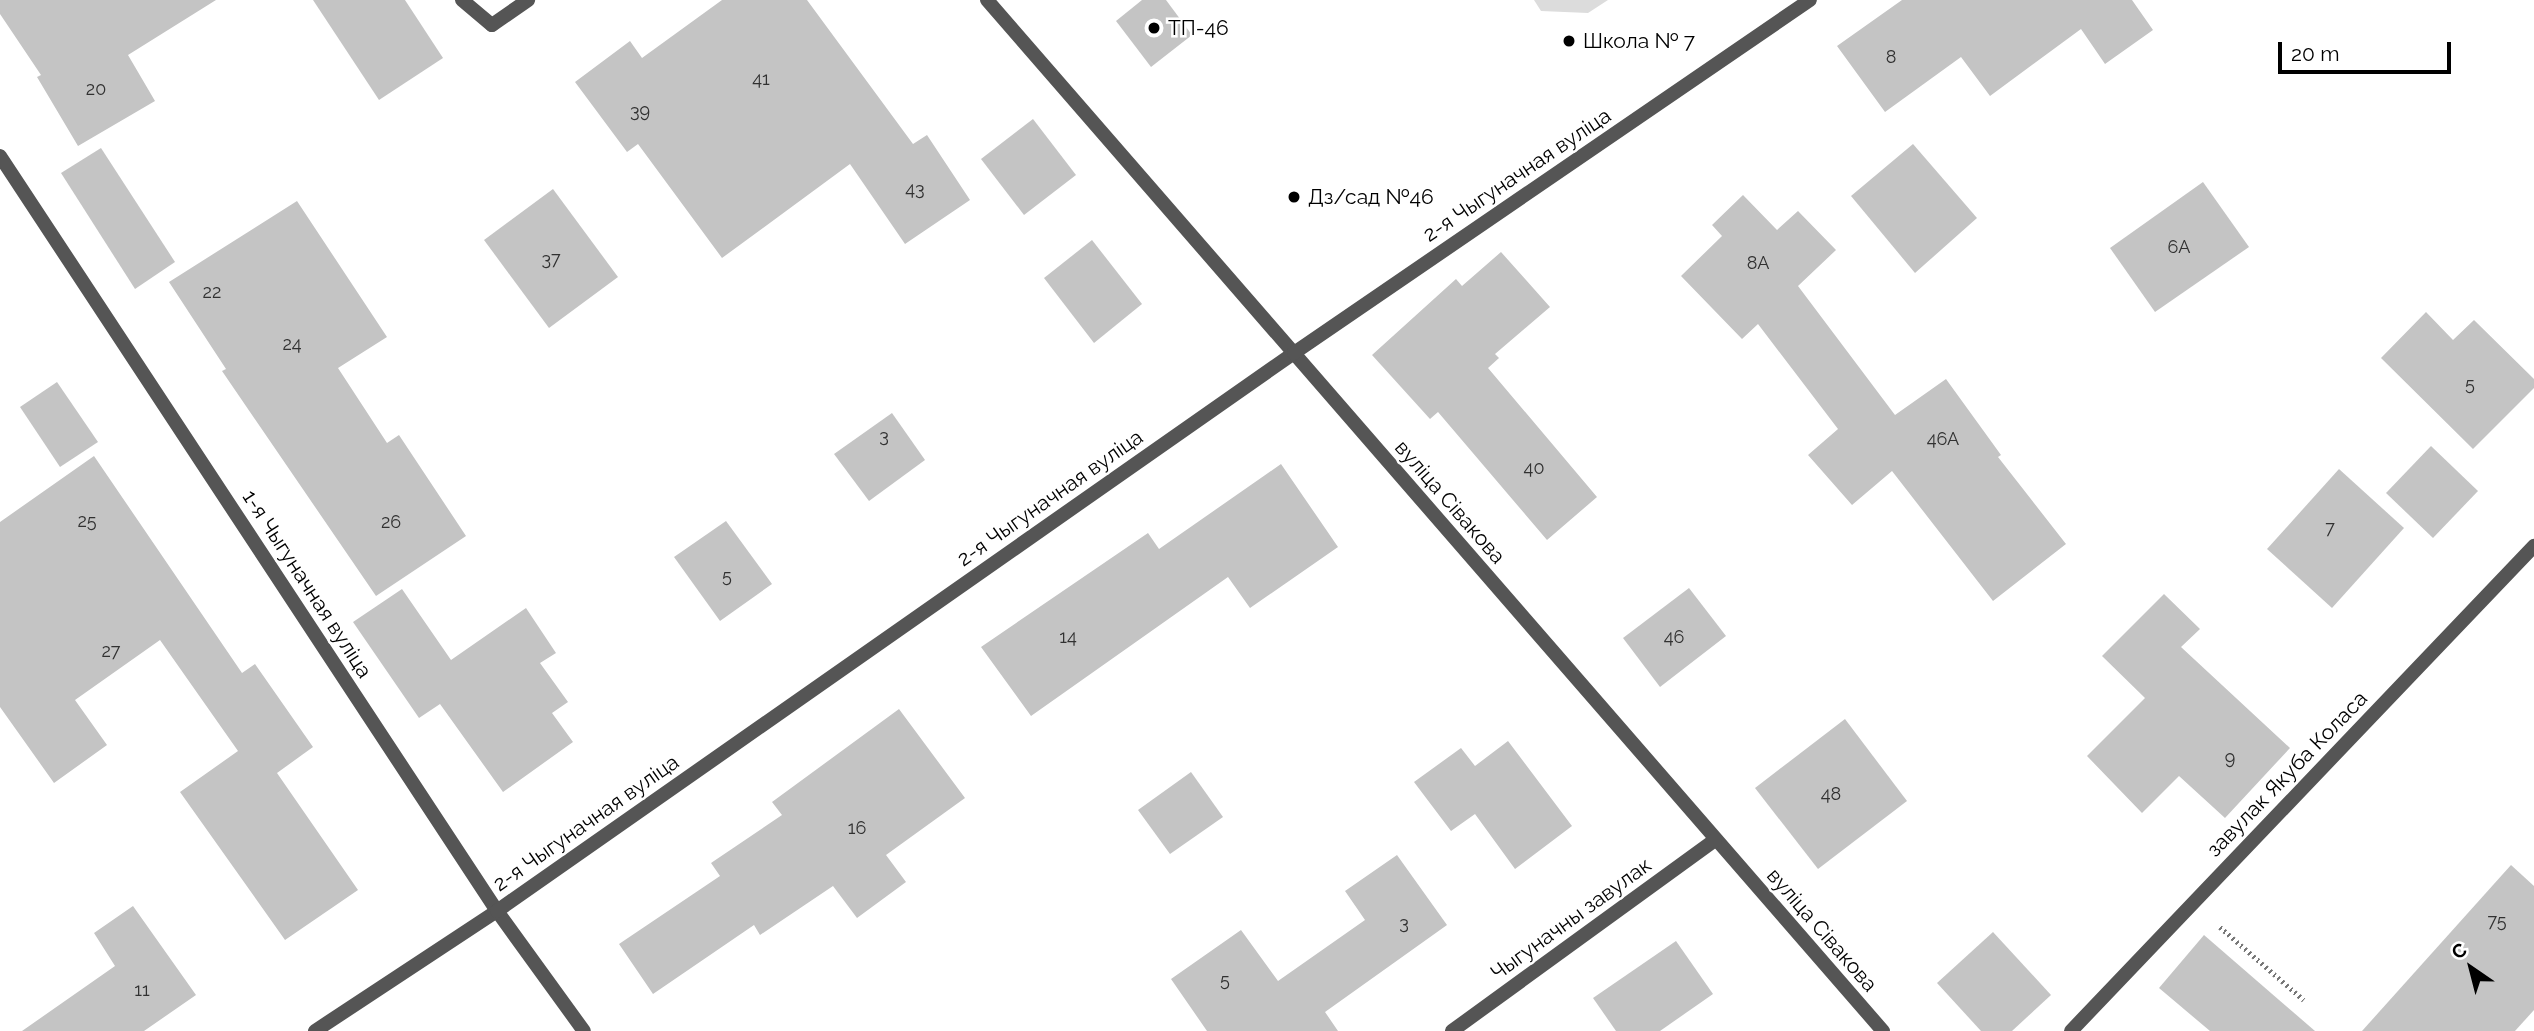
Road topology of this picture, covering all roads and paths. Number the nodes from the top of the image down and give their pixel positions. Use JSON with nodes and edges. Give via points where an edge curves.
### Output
{"nodes":[{"id":1,"x":462,"y":0,"type":"edge"},
{"id":2,"x":528,"y":0,"type":"edge"},
{"id":3,"x":987,"y":0,"type":"edge"},
{"id":4,"x":1810,"y":0,"type":"edge"},
{"id":5,"x":0,"y":156,"type":"edge"},
{"id":6,"x":1294,"y":353,"type":"junction"},
{"id":7,"x":2534,"y":546,"type":"edge"},
{"id":8,"x":1715,"y":841,"type":"junction"},
{"id":9,"x":2193,"y":903,"type":"junction"},
{"id":10,"x":497,"y":911,"type":"junction"},
{"id":11,"x":2304,"y":1000,"type":"dead end"},
{"id":12,"x":315,"y":1031,"type":"edge"},
{"id":13,"x":584,"y":1031,"type":"edge"},
{"id":14,"x":1452,"y":1031,"type":"edge"},
{"id":15,"x":1883,"y":1031,"type":"edge"},
{"id":16,"x":2071,"y":1031,"type":"edge"}],
"edges":[{"from":1,"to":2,"type":"street","via":[[492,25]]},
{"from":3,"to":6,"type":"street","name":"вуліца Сівакова"},
{"from":4,"to":6,"type":"street","name":"2-я Чыгуначная вуліца"},
{"from":5,"to":10,"type":"street","name":"1-я Чыгуначная вуліца"},
{"from":6,"to":8,"type":"street","name":"вуліца Сівакова"},
{"from":6,"to":10,"type":"street","name":"2-я Чыгуначная вуліца"},
{"from":7,"to":9,"type":"street","name":"завулак Якуба Коласа"},
{"from":8,"to":14,"type":"street","name":"Чыгуначны завулак"},
{"from":8,"to":15,"type":"street","name":"вуліца Сівакова"},
{"from":9,"to":11,"type":"path"},
{"from":9,"to":16,"type":"street","name":"завулак Якуба Коласа"},
{"from":10,"to":12,"type":"street","name":"2-я Чыгуначная вуліца"},
{"from":10,"to":13,"type":"street","name":"1-я Чыгуначная вуліца"}]}
